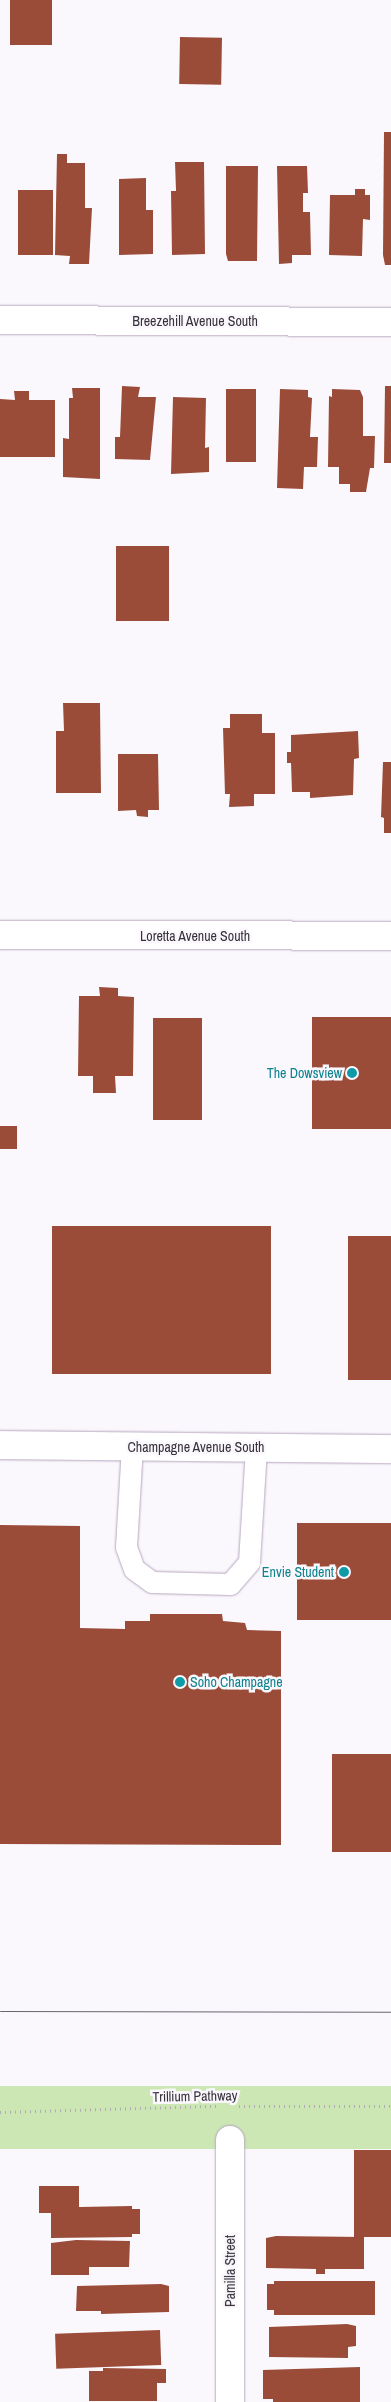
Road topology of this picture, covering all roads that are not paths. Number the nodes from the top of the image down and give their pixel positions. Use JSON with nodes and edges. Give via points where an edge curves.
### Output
{"nodes":[{"id":1,"x":0,"y":320,"type":"edge"},
{"id":2,"x":391,"y":322,"type":"edge"},
{"id":3,"x":0,"y":935,"type":"edge"},
{"id":4,"x":391,"y":936,"type":"edge"},
{"id":5,"x":0,"y":1445,"type":"edge"},
{"id":6,"x":132,"y":1446,"type":"junction"},
{"id":7,"x":256,"y":1448,"type":"junction"},
{"id":8,"x":391,"y":1449,"type":"edge"},
{"id":9,"x":230,"y":2140,"type":"dead end"},
{"id":10,"x":230,"y":2402,"type":"edge"}],
"edges":[{"from":1,"to":2,"type":"street","name":"Breezehill Avenue South"},
{"from":3,"to":4,"type":"street","name":"Loretta Avenue South"},
{"from":5,"to":6,"type":"street","name":"Champagne Avenue South"},
{"from":6,"to":7,"type":"street","name":"Champagne Avenue South"},
{"from":6,"to":7,"type":"lane","via":[[126,1547],[134,1569],[152,1582],[230,1584],[248,1562]]},
{"from":7,"to":8,"type":"street","name":"Champagne Avenue South"},
{"from":9,"to":10,"type":"street","name":"Pamilla Street"}]}
